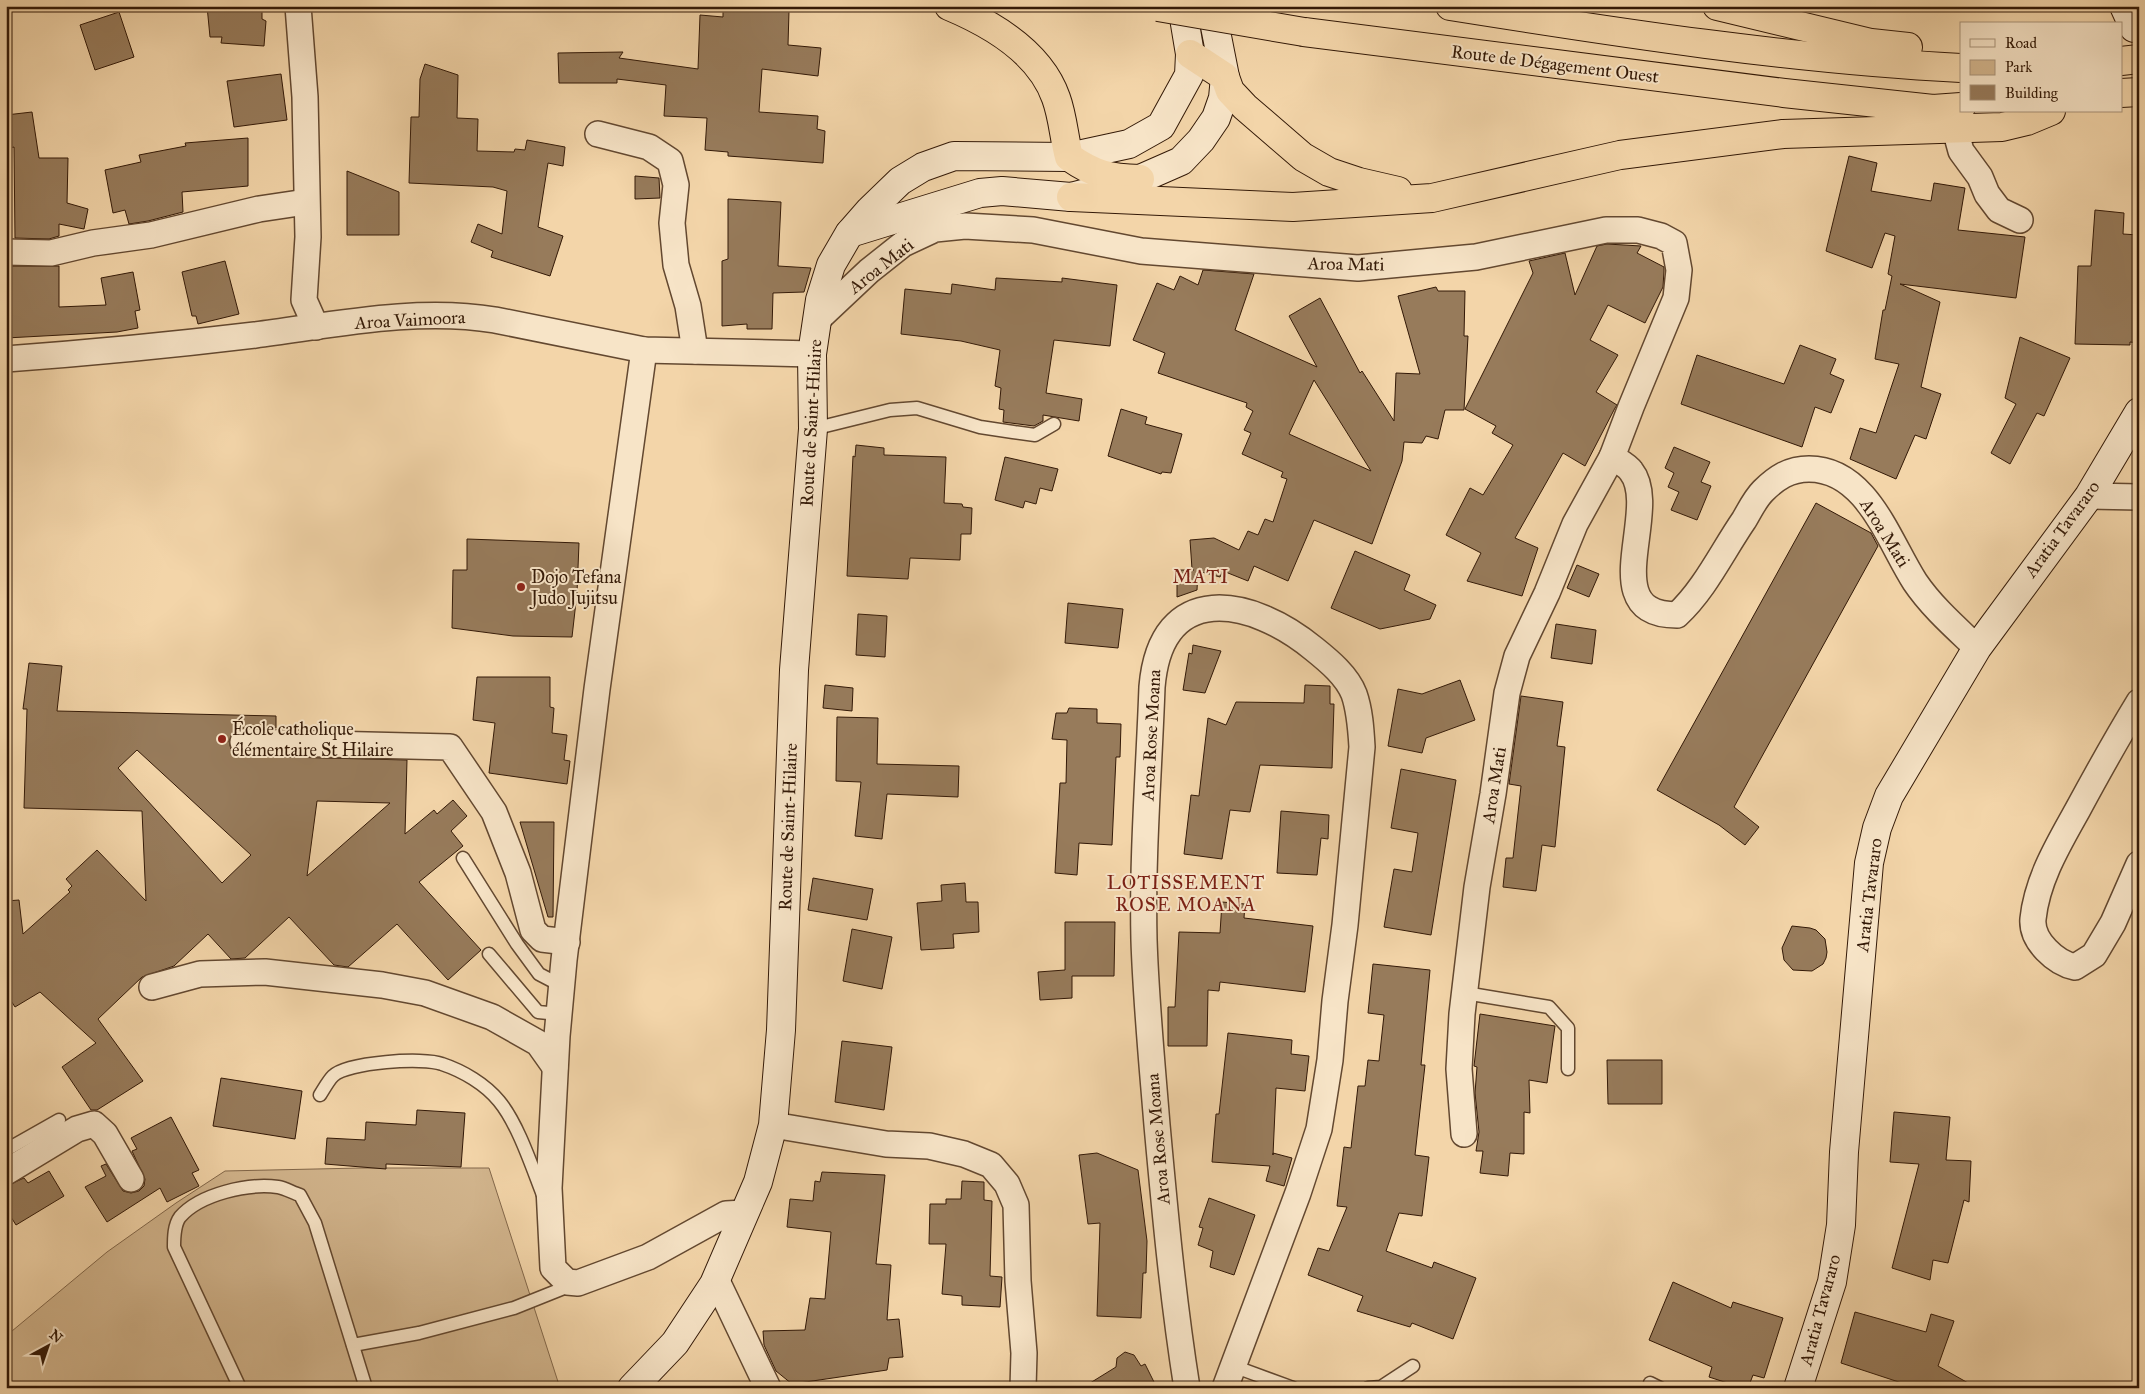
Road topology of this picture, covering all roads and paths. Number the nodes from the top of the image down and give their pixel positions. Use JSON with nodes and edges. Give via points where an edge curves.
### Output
{"nodes":[{"id":1,"x":298,"y":6,"type":"edge"},
{"id":2,"x":949,"y":6,"type":"edge"},
{"id":3,"x":1212,"y":6,"type":"edge"},
{"id":4,"x":1450,"y":6,"type":"edge"},
{"id":5,"x":1717,"y":6,"type":"edge"},
{"id":6,"x":1163,"y":7,"type":"edge"},
{"id":7,"x":1190,"y":54,"type":"junction"},
{"id":8,"x":1960,"y":54,"type":"edge"},
{"id":9,"x":2139,"y":59,"type":"edge"},
{"id":10,"x":2122,"y":61,"type":"edge"},
{"id":11,"x":1960,"y":68,"type":"edge"},
{"id":12,"x":1225,"y":77,"type":"junction"},
{"id":13,"x":2139,"y":92,"type":"edge"},
{"id":14,"x":2122,"y":93,"type":"edge"},
{"id":15,"x":2049,"y":112,"type":"edge"},
{"id":16,"x":1958,"y":118,"type":"edge"},
{"id":17,"x":598,"y":134,"type":"dead end"},
{"id":18,"x":1069,"y":157,"type":"junction"},
{"id":19,"x":1140,"y":179,"type":"junction"},
{"id":20,"x":1072,"y":197,"type":"junction"},
{"id":21,"x":1432,"y":198,"type":"junction"},
{"id":22,"x":306,"y":202,"type":"junction"},
{"id":23,"x":2020,"y":220,"type":"dead end"},
{"id":24,"x":849,"y":234,"type":"junction"},
{"id":25,"x":6,"y":252,"type":"edge"},
{"id":26,"x":818,"y":318,"type":"junction"},
{"id":27,"x":316,"y":327,"type":"junction"},
{"id":28,"x":644,"y":350,"type":"junction"},
{"id":29,"x":695,"y":351,"type":"junction"},
{"id":30,"x":812,"y":354,"type":"junction"},
{"id":31,"x":6,"y":359,"type":"edge"},
{"id":32,"x":2139,"y":412,"type":"edge"},
{"id":33,"x":1054,"y":424,"type":"dead end"},
{"id":34,"x":813,"y":428,"type":"junction"},
{"id":35,"x":1612,"y":457,"type":"junction"},
{"id":36,"x":2089,"y":496,"type":"junction"},
{"id":37,"x":2139,"y":497,"type":"edge"},
{"id":38,"x":1977,"y":648,"type":"junction"},
{"id":39,"x":2139,"y":702,"type":"edge"},
{"id":40,"x":243,"y":742,"type":"dead end"},
{"id":41,"x":463,"y":858,"type":"dead end"},
{"id":42,"x":2139,"y":864,"type":"edge"},
{"id":43,"x":566,"y":942,"type":"junction"},
{"id":44,"x":489,"y":954,"type":"dead end"},
{"id":45,"x":562,"y":986,"type":"junction"},
{"id":46,"x":152,"y":987,"type":"dead end"},
{"id":47,"x":1465,"y":993,"type":"junction"},
{"id":48,"x":559,"y":1014,"type":"junction"},
{"id":49,"x":555,"y":1067,"type":"junction"},
{"id":50,"x":1568,"y":1069,"type":"dead end"},
{"id":51,"x":320,"y":1095,"type":"dead end"},
{"id":52,"x":59,"y":1120,"type":"dead end"},
{"id":53,"x":773,"y":1125,"type":"junction"},
{"id":54,"x":1464,"y":1134,"type":"dead end"},
{"id":55,"x":6,"y":1150,"type":"edge"},
{"id":56,"x":6,"y":1172,"type":"edge"},
{"id":57,"x":131,"y":1179,"type":"dead end"},
{"id":58,"x":549,"y":1212,"type":"junction"},
{"id":59,"x":744,"y":1213,"type":"junction"},
{"id":60,"x":716,"y":1279,"type":"junction"},
{"id":61,"x":578,"y":1283,"type":"junction"},
{"id":62,"x":353,"y":1345,"type":"junction"},
{"id":63,"x":1414,"y":1366,"type":"dead end"},
{"id":64,"x":1229,"y":1377,"type":"edge"},
{"id":65,"x":240,"y":1388,"type":"edge"},
{"id":66,"x":366,"y":1388,"type":"edge"},
{"id":67,"x":632,"y":1388,"type":"edge"},
{"id":68,"x":768,"y":1388,"type":"edge"},
{"id":69,"x":1023,"y":1388,"type":"edge"},
{"id":70,"x":1187,"y":1388,"type":"edge"},
{"id":71,"x":1293,"y":1388,"type":"edge"},
{"id":72,"x":1368,"y":1388,"type":"edge"},
{"id":73,"x":1798,"y":1388,"type":"edge"}],
"edges":[{"from":1,"to":22,"type":"street","via":[[305,97]]},
{"from":2,"to":18,"type":"highway","via":[[1017,45],[1047,75],[1057,99]]},
{"from":3,"to":12,"type":"main road"},
{"from":4,"to":11,"type":"highway","via":[[1656,39],[1834,59]]},
{"from":5,"to":8,"type":"highway","via":[[1871,43]]},
{"from":6,"to":7,"type":"main road","name":"Route de Saint-Hilaire"},
{"from":6,"to":16,"type":"highway","name":"Route de Dégagement Ouest","bridge":true,"via":[[1304,32],[1933,109]]},
{"from":7,"to":12,"type":"highway"},
{"from":7,"to":18,"type":"main road","name":"Route de Saint-Hilaire","via":[[1189,75],[1161,126],[1129,144]]},
{"from":9,"to":10,"type":"highway"},
{"from":12,"to":19,"type":"main road","via":[[1223,98],[1216,118],[1201,140],[1181,161]]},
{"from":12,"to":21,"type":"highway","via":[[1230,90],[1245,107],[1303,157],[1329,172],[1359,182]]},
{"from":13,"to":14,"type":"highway"},
{"from":15,"to":16,"type":"highway","via":[[2002,127]]},
{"from":16,"to":21,"type":"highway","via":[[1783,134],[1620,155]]},
{"from":16,"to":23,"type":"street","via":[[1961,152],[1999,210]]},
{"from":17,"to":29,"type":"street","via":[[649,147],[670,161],[676,185],[672,223],[676,265],[688,306]]},
{"from":18,"to":19,"type":"highway","via":[[1102,176]]},
{"from":18,"to":24,"type":"main road","name":"Route de Saint-Hilaire","via":[[954,156],[931,164],[900,181]]},
{"from":19,"to":20,"type":"main road"},
{"from":20,"to":21,"type":"highway","via":[[1293,207]]},
{"from":20,"to":24,"type":"main road","via":[[1002,191],[980,193]]},
{"from":22,"to":25,"type":"street","via":[[260,209],[151,236],[51,252]]},
{"from":22,"to":27,"type":"street","via":[[308,237],[304,300]]},
{"from":24,"to":26,"type":"main road","name":"Route de Saint-Hilaire","via":[[831,265]]},
{"from":26,"to":30,"type":"main road","name":"Route de Saint-Hilaire"},
{"from":26,"to":35,"type":"street","name":"Aroa Mati","via":[[903,244],[935,229],[965,226],[1033,230],[1140,251],[1358,268],[1476,258],[1606,230],[1638,230],[1674,243],[1679,270],[1676,298]]},
{"from":27,"to":28,"type":"street","name":"Aroa Vaimoora","via":[[403,318],[474,317]]},
{"from":27,"to":31,"type":"street","name":"Aroa Vaimoora"},
{"from":28,"to":29,"type":"street","name":"Aroa Vaimoora"},
{"from":28,"to":43,"type":"street"},
{"from":29,"to":30,"type":"street","name":"Aroa Vaimoora"},
{"from":30,"to":34,"type":"main road","name":"Route de Saint-Hilaire"},
{"from":32,"to":36,"type":"main road","name":"Aratia Tavararo"},
{"from":33,"to":34,"type":"lane","via":[[1035,435],[980,427],[917,408],[890,410]]},
{"from":34,"to":53,"type":"main road","name":"Route de Saint-Hilaire","via":[[794,670],[781,1039]]},
{"from":35,"to":38,"type":"street","name":"Aroa Mati","via":[[1631,471],[1639,489],[1633,567],[1637,597],[1646,608],[1660,615],[1676,615],[1695,598],[1761,494],[1777,477],[1797,469],[1818,469],[1840,477],[1858,491],[1874,510],[1916,584],[1940,613]]},
{"from":35,"to":47,"type":"street","name":"Aroa Mati","via":[[1576,524],[1517,656],[1477,888]]},
{"from":36,"to":37,"type":"street"},
{"from":36,"to":38,"type":"main road","name":"Aratia Tavararo"},
{"from":38,"to":73,"type":"main road","name":"Aratia Tavararo","via":[[1889,796],[1877,828],[1869,863],[1844,1152],[1841,1225],[1832,1282]]},
{"from":39,"to":42,"type":"street","via":[[2045,871],[2032,921],[2042,944],[2054,958],[2075,967],[2094,956],[2113,923]]},
{"from":40,"to":43,"type":"street","via":[[450,747],[494,812],[518,873],[533,930],[542,939]]},
{"from":41,"to":45,"type":"lane","via":[[539,974]]},
{"from":43,"to":45,"type":"street"},
{"from":44,"to":48,"type":"lane","via":[[538,1012]]},
{"from":45,"to":48,"type":"street"},
{"from":46,"to":49,"type":"street","via":[[200,974],[265,972],[425,993],[492,1017],[538,1043]]},
{"from":47,"to":50,"type":"lane","via":[[1550,1007],[1568,1028]]},
{"from":47,"to":54,"type":"street","name":"Aroa Mati","via":[[1460,1069]]},
{"from":48,"to":49,"type":"street"},
{"from":49,"to":58,"type":"street"},
{"from":51,"to":58,"type":"lane","via":[[334,1075],[352,1067],[388,1061],[440,1063],[469,1076],[498,1100],[506,1112],[527,1154]]},
{"from":52,"to":55,"type":"lane"},
{"from":53,"to":59,"type":"main road","name":"Route de Saint-Hilaire","via":[[758,1182]]},
{"from":53,"to":69,"type":"street","via":[[886,1144],[929,1146],[964,1154],[991,1165],[1006,1184],[1016,1205]]},
{"from":56,"to":57,"type":"street","via":[[77,1128],[94,1124],[105,1134]]},
{"from":58,"to":61,"type":"street","via":[[553,1268],[567,1282]]},
{"from":59,"to":60,"type":"main road","name":"Route de Saint-Hilaire"},
{"from":59,"to":61,"type":"street","via":[[726,1214],[648,1257]]},
{"from":60,"to":67,"type":"main road","name":"Route de Saint-Hilaire","via":[[675,1343]]},
{"from":60,"to":68,"type":"street"},
{"from":61,"to":62,"type":"lane","via":[[514,1308],[419,1333]]},
{"from":62,"to":65,"type":"lane","via":[[315,1223],[300,1195],[278,1187],[234,1189],[201,1199],[179,1218],[174,1247]]},
{"from":62,"to":66,"type":"lane"},
{"from":63,"to":72,"type":"lane","via":[[1381,1387]]},
{"from":64,"to":70,"type":"street","name":"Aroa Rose Moana","via":[[1304,1176],[1318,1129],[1330,1060],[1362,747],[1361,722],[1354,694],[1344,676],[1304,640],[1270,620],[1248,611],[1224,607],[1201,610],[1169,631],[1154,662],[1152,687],[1145,856],[1147,1019],[1164,1222]]},
{"from":64,"to":71,"type":"lane"}]}
